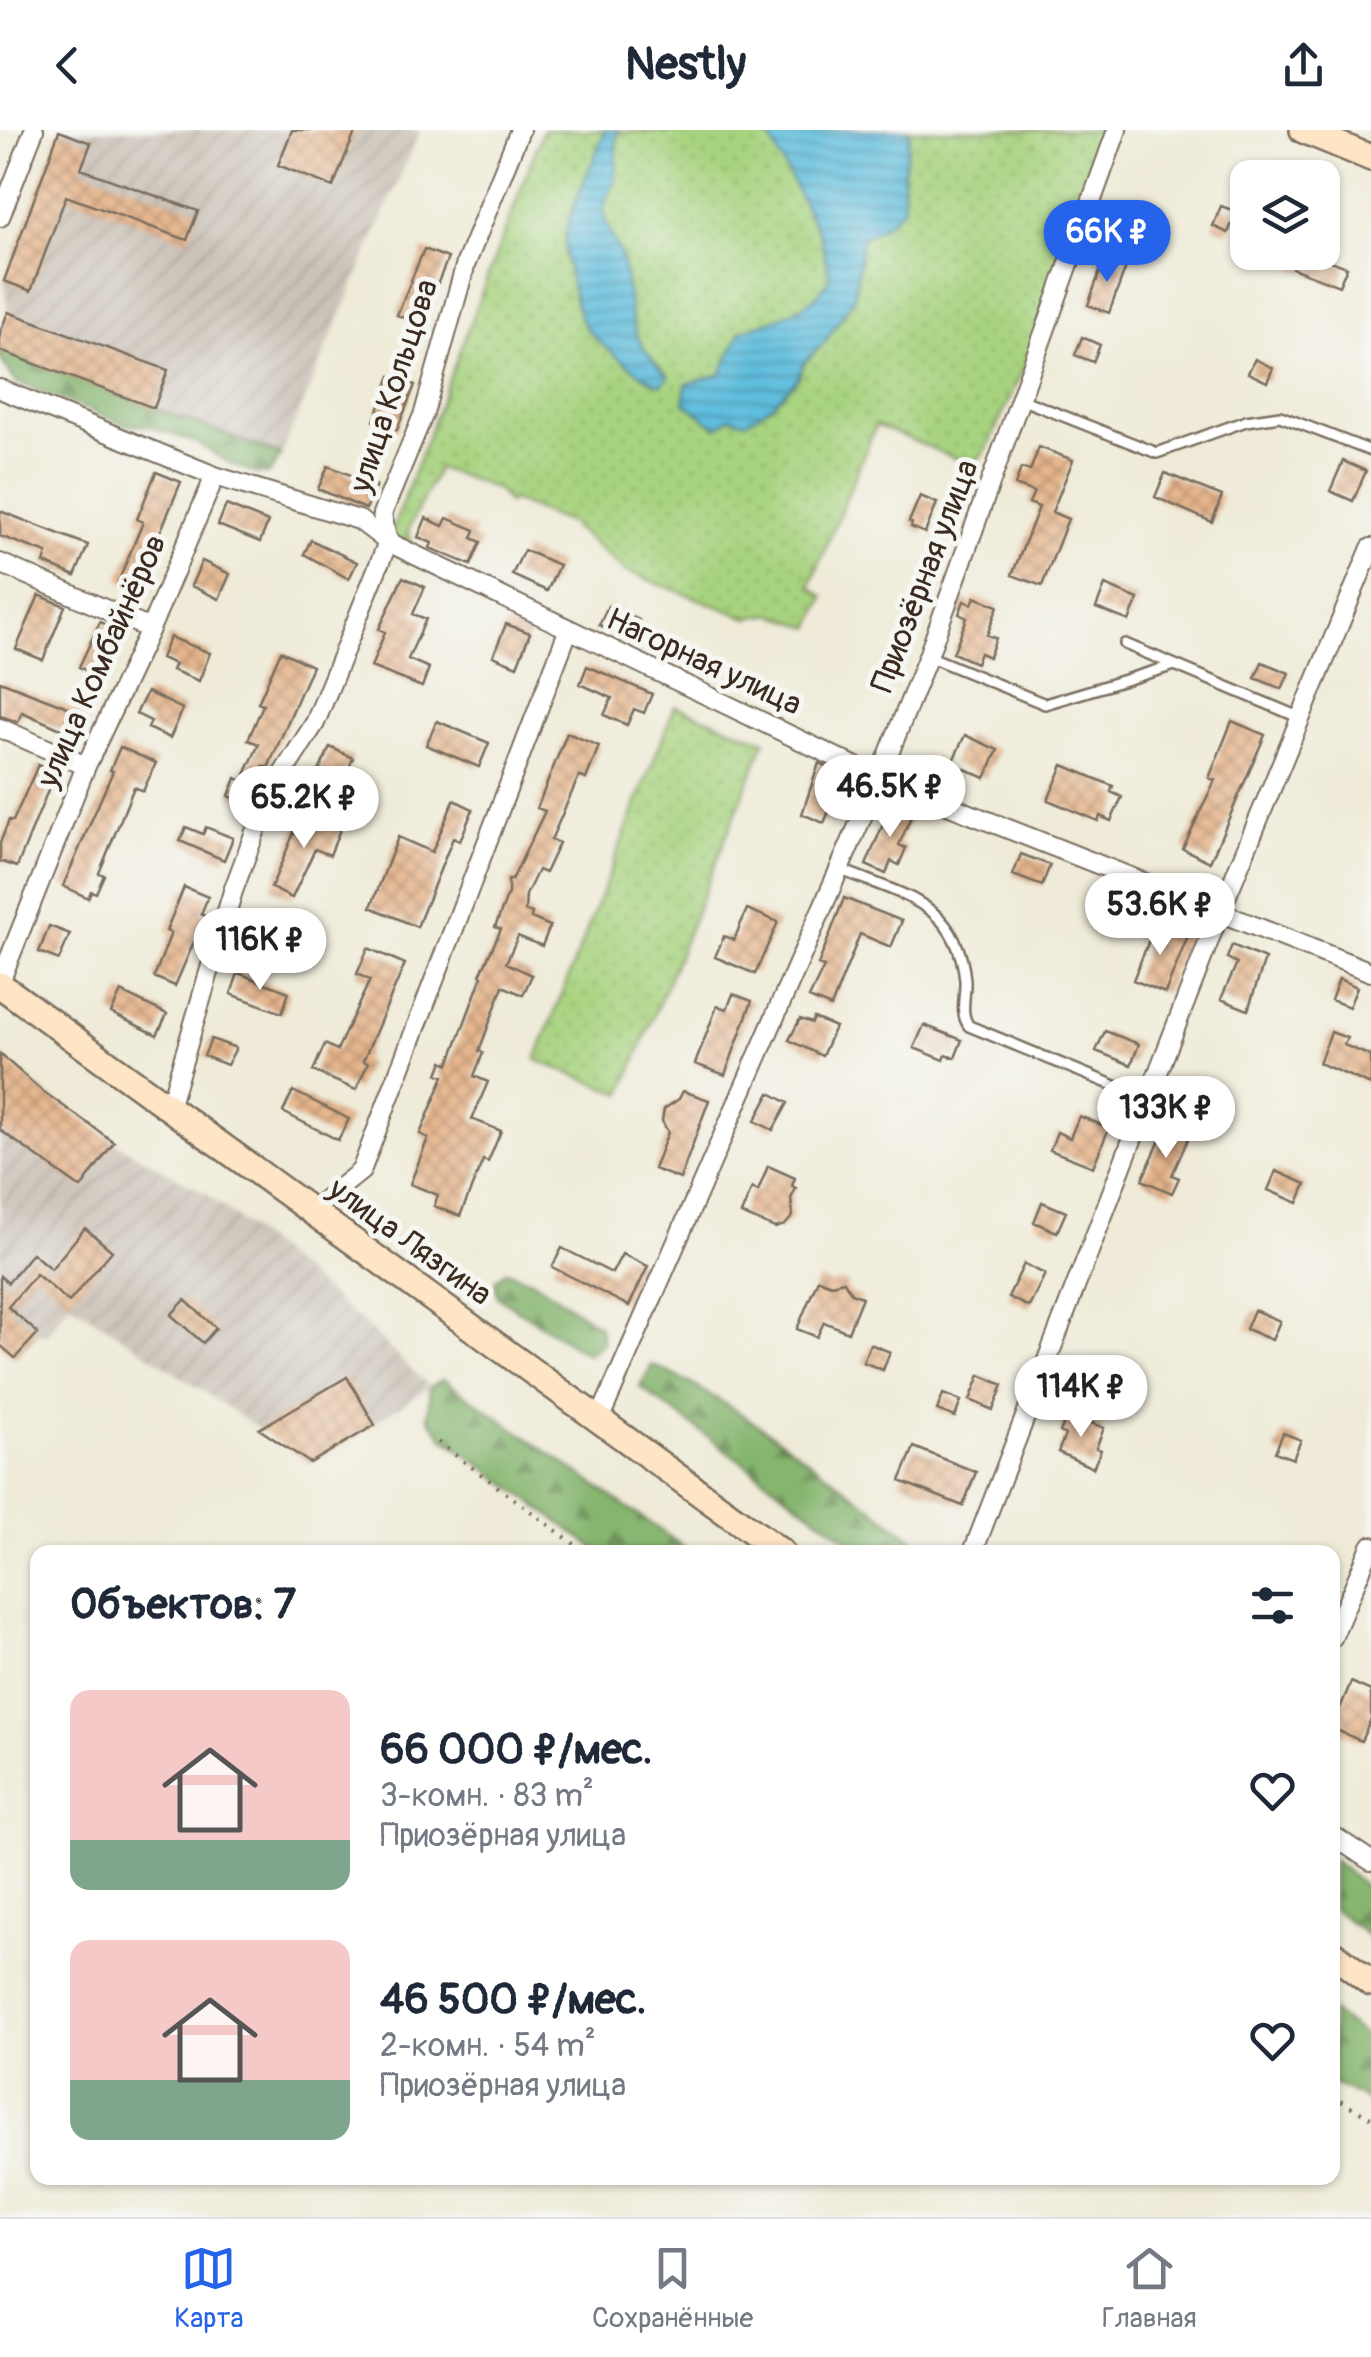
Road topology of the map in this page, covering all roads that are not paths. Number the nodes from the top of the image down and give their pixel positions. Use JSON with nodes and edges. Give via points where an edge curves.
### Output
{"nodes":[{"id":1,"x":34,"y":130,"type":"edge"},
{"id":2,"x":520,"y":130,"type":"edge"},
{"id":3,"x":1117,"y":130,"type":"edge"},
{"id":4,"x":1303,"y":130,"type":"edge"},
{"id":5,"x":1371,"y":158,"type":"edge"},
{"id":6,"x":0,"y":217,"type":"edge"},
{"id":7,"x":0,"y":389,"type":"edge"},
{"id":8,"x":1023,"y":400,"type":"junction"},
{"id":9,"x":1371,"y":451,"type":"edge"},
{"id":10,"x":215,"y":476,"type":"junction"},
{"id":11,"x":388,"y":542,"type":"junction"},
{"id":12,"x":1371,"y":548,"type":"edge"},
{"id":13,"x":0,"y":563,"type":"edge"},
{"id":14,"x":150,"y":630,"type":"junction"},
{"id":15,"x":568,"y":631,"type":"junction"},
{"id":16,"x":1125,"y":644,"type":"dead end"},
{"id":17,"x":928,"y":656,"type":"junction"},
{"id":18,"x":1176,"y":665,"type":"junction"},
{"id":19,"x":1301,"y":718,"type":"junction"},
{"id":20,"x":0,"y":728,"type":"edge"},
{"id":21,"x":86,"y":766,"type":"junction"},
{"id":22,"x":879,"y":778,"type":"junction"},
{"id":23,"x":839,"y":869,"type":"junction"},
{"id":24,"x":1220,"y":912,"type":"junction"},
{"id":25,"x":1371,"y":972,"type":"edge"},
{"id":26,"x":0,"y":984,"type":"edge"},
{"id":27,"x":1148,"y":1100,"type":"junction"},
{"id":28,"x":169,"y":1108,"type":"junction"},
{"id":29,"x":311,"y":1211,"type":"junction"},
{"id":30,"x":599,"y":1420,"type":"junction"},
{"id":31,"x":772,"y":1545,"type":"edge"},
{"id":32,"x":976,"y":1545,"type":"edge"},
{"id":33,"x":1371,"y":1546,"type":"edge"},
{"id":34,"x":1340,"y":1619,"type":"edge"},
{"id":35,"x":1340,"y":1840,"type":"edge"},
{"id":36,"x":1371,"y":1861,"type":"edge"},
{"id":37,"x":1340,"y":1959,"type":"edge"},
{"id":38,"x":1371,"y":1983,"type":"edge"}],
"edges":[{"from":1,"to":6,"type":"street"},
{"from":2,"to":11,"type":"street","name":"улица Кольцова","via":[[466,263],[424,413],[382,514]]},
{"from":3,"to":8,"type":"street","name":"Приозёрная улица"},
{"from":4,"to":5,"type":"main road"},
{"from":7,"to":10,"type":"street","name":"Нагорная улица"},
{"from":8,"to":9,"type":"lane","via":[[1157,453],[1246,421],[1280,416]]},
{"from":8,"to":17,"type":"street","name":"Приозёрная улица"},
{"from":10,"to":11,"type":"street","name":"Нагорная улица","via":[[358,520]]},
{"from":10,"to":14,"type":"street","name":"улица Комбайнёров"},
{"from":11,"to":15,"type":"street","name":"Нагорная улица"},
{"from":11,"to":28,"type":"street","name":"улица Кольцова","via":[[315,723],[268,797]]},
{"from":12,"to":19,"type":"street"},
{"from":13,"to":14,"type":"street"},
{"from":14,"to":21,"type":"street","name":"улица Комбайнёров"},
{"from":15,"to":22,"type":"street","name":"Нагорная улица"},
{"from":15,"to":29,"type":"street","name":"Нагорная улица","via":[[361,1171]]},
{"from":16,"to":18,"type":"lane"},
{"from":17,"to":18,"type":"lane","via":[[1045,704]]},
{"from":17,"to":22,"type":"street","name":"Приозёрная улица"},
{"from":18,"to":19,"type":"lane"},
{"from":19,"to":24,"type":"street"},
{"from":20,"to":21,"type":"street"},
{"from":21,"to":26,"type":"street","name":"улица Комбайнёров"},
{"from":22,"to":23,"type":"street","name":"Приозёрная улица"},
{"from":22,"to":24,"type":"street","name":"Нагорная улица"},
{"from":23,"to":27,"type":"lane","via":[[947,923],[957,941],[969,1026]]},
{"from":23,"to":30,"type":"street","name":"Приозёрная улица"},
{"from":24,"to":25,"type":"street","name":"Нагорная улица"},
{"from":24,"to":27,"type":"street"},
{"from":26,"to":28,"type":"main road","name":"улица Лязгина"},
{"from":27,"to":32,"type":"street"},
{"from":28,"to":29,"type":"main road","name":"улица Лязгина"},
{"from":29,"to":30,"type":"main road","name":"улица Лязгина"},
{"from":30,"to":31,"type":"main road","name":"улица Лязгина"},
{"from":33,"to":34,"type":"street"},
{"from":35,"to":36,"type":"street"},
{"from":37,"to":38,"type":"main road"}]}
